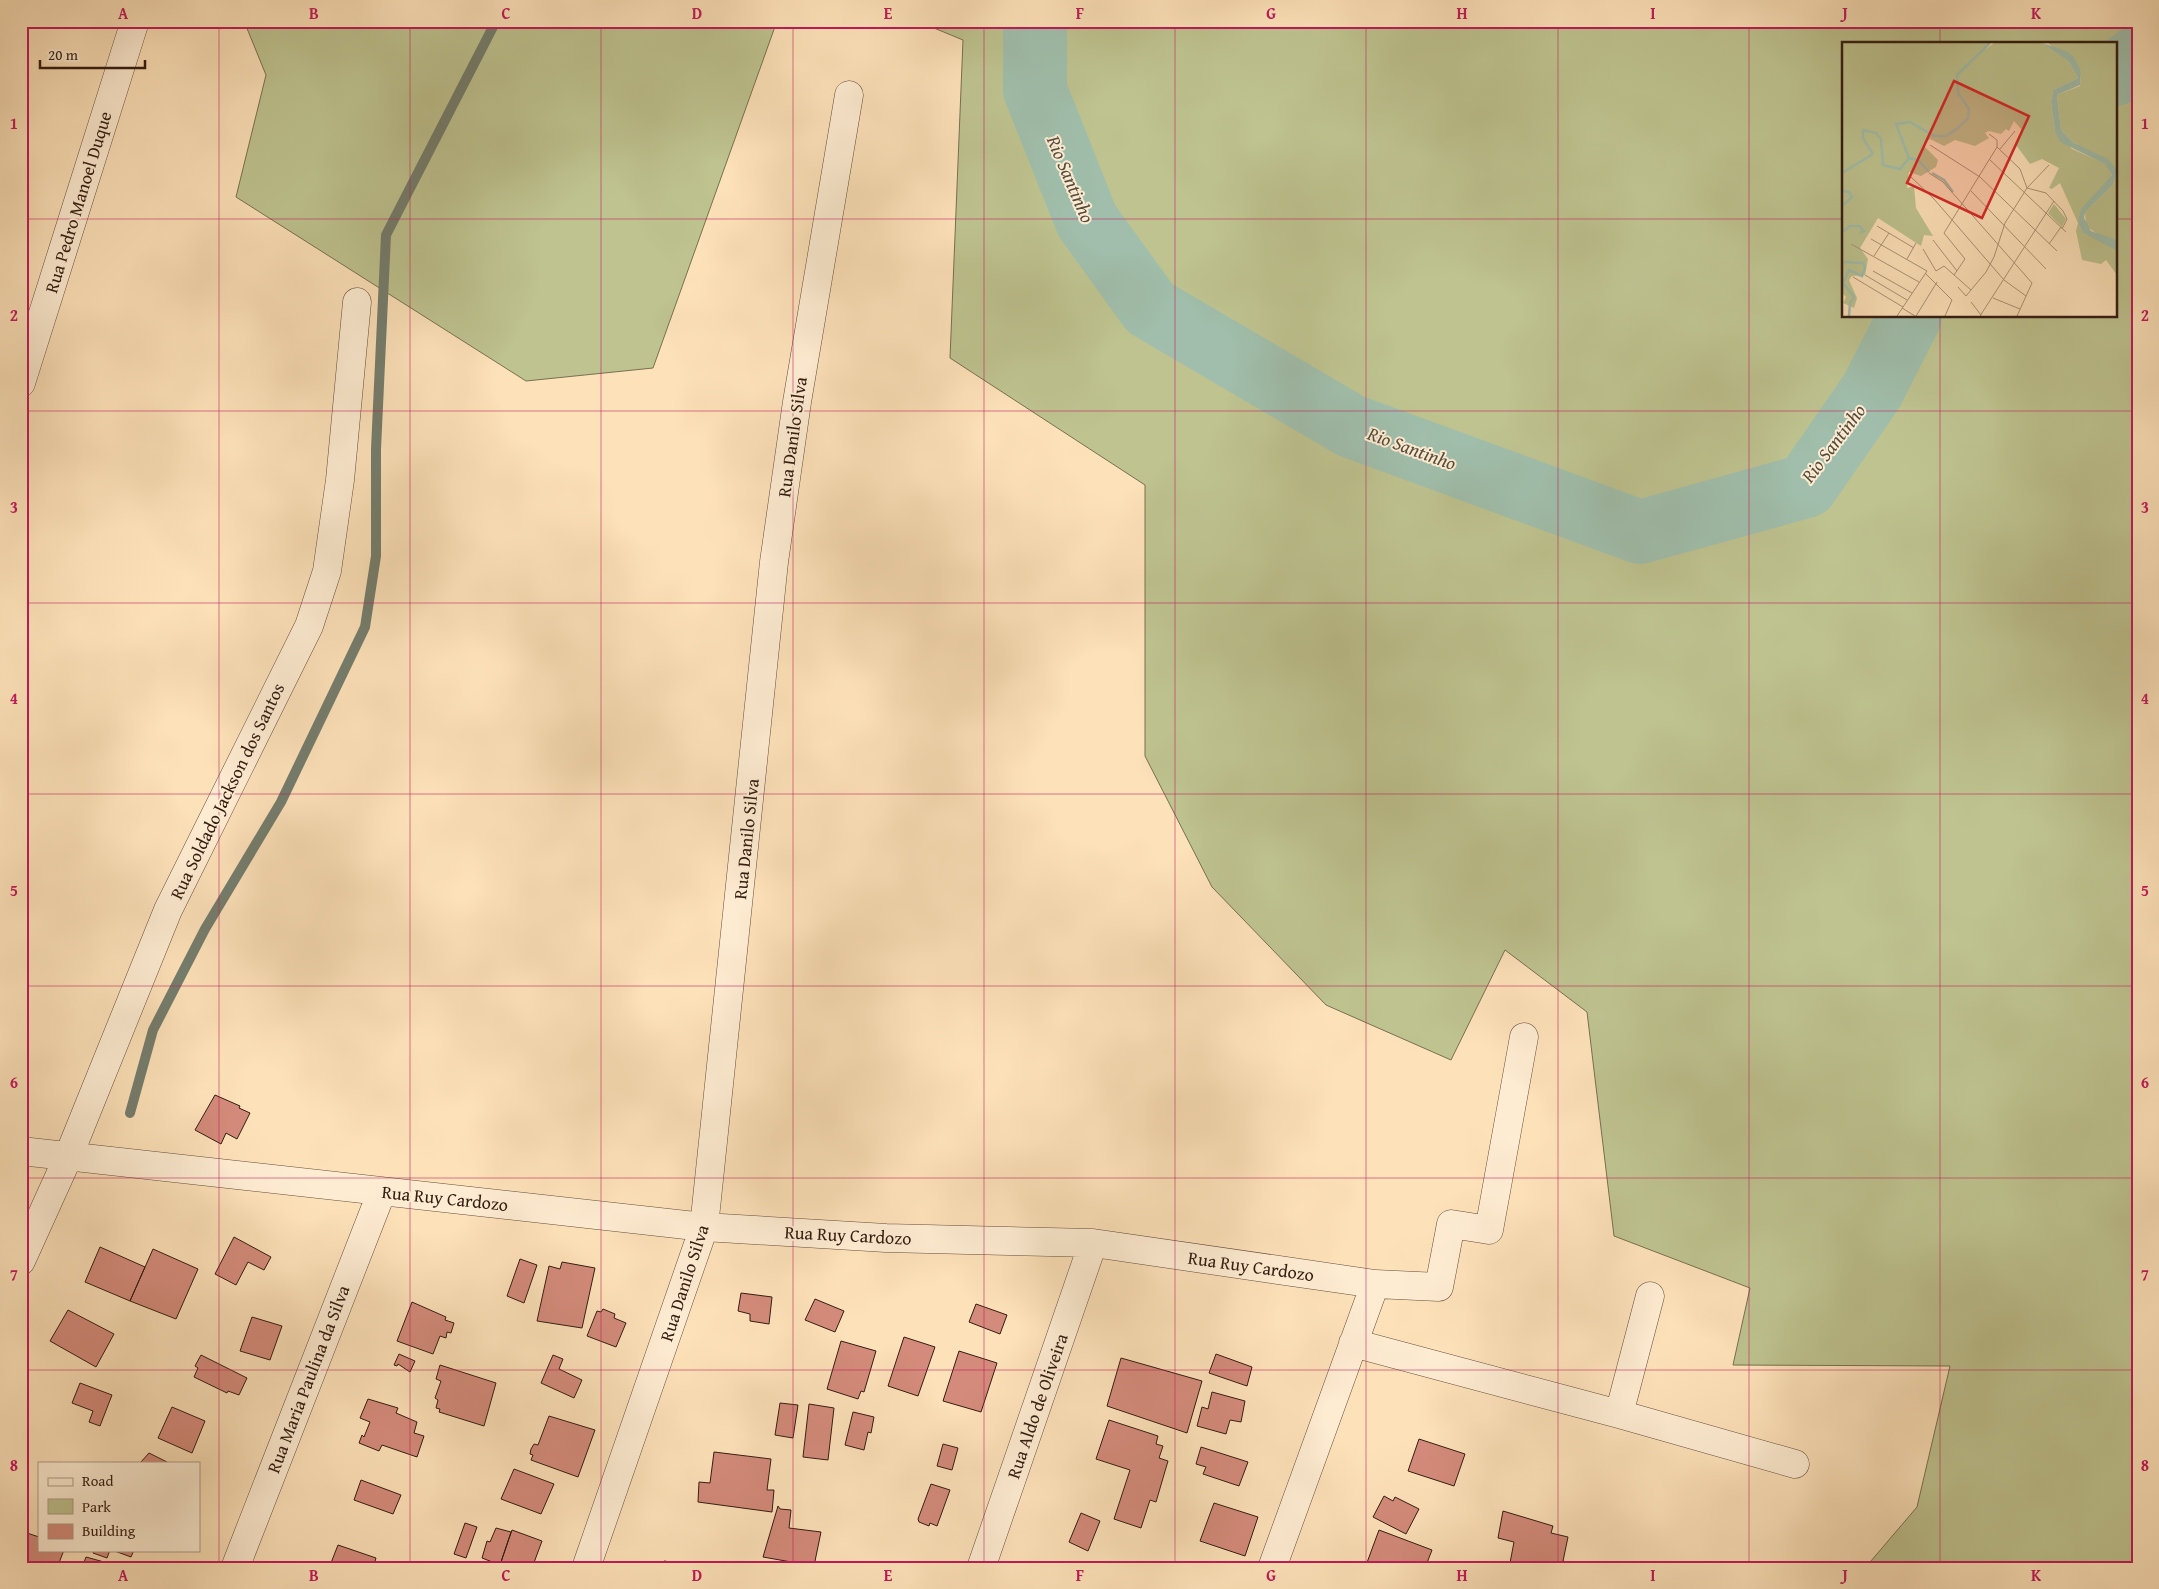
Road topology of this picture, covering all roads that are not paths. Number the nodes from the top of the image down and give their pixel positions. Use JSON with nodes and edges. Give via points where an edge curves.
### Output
{"nodes":[{"id":1,"x":135,"y":21,"type":"edge"},
{"id":2,"x":849,"y":95,"type":"dead end"},
{"id":3,"x":356,"y":302,"type":"dead end"},
{"id":4,"x":21,"y":383,"type":"edge"},
{"id":5,"x":1524,"y":1036,"type":"dead end"},
{"id":6,"x":21,"y":1151,"type":"edge"},
{"id":7,"x":69,"y":1155,"type":"junction"},
{"id":8,"x":382,"y":1191,"type":"junction"},
{"id":9,"x":704,"y":1227,"type":"junction"},
{"id":10,"x":1093,"y":1243,"type":"junction"},
{"id":11,"x":21,"y":1261,"type":"edge"},
{"id":12,"x":1375,"y":1284,"type":"junction"},
{"id":13,"x":1650,"y":1296,"type":"dead end"},
{"id":14,"x":1353,"y":1343,"type":"junction"},
{"id":15,"x":1619,"y":1414,"type":"junction"},
{"id":16,"x":1795,"y":1464,"type":"dead end"},
{"id":17,"x":235,"y":1568,"type":"edge"},
{"id":18,"x":586,"y":1568,"type":"edge"},
{"id":19,"x":981,"y":1568,"type":"edge"},
{"id":20,"x":1272,"y":1568,"type":"edge"}],
"edges":[{"from":1,"to":4,"type":"street","name":"Rua Pedro Manoel Duque"},
{"from":2,"to":9,"type":"street","name":"Rua Danilo Silva","via":[[797,402],[774,562]]},
{"from":3,"to":7,"type":"street","name":"Rua Soldado Jackson dos Santos","via":[[339,489],[327,570],[309,626],[168,910]]},
{"from":5,"to":12,"type":"street","name":"Rua Ruy Cardozo","via":[[1489,1230],[1451,1224],[1440,1287]]},
{"from":6,"to":7,"type":"street","name":"Rua Ruy Cardozo"},
{"from":7,"to":8,"type":"street","name":"Rua Ruy Cardozo"},
{"from":7,"to":11,"type":"street","name":"Rua Soldado Jackson dos Santos"},
{"from":8,"to":9,"type":"street","name":"Rua Ruy Cardozo"},
{"from":8,"to":17,"type":"street","name":"Rua Maria Paulina da Silva"},
{"from":9,"to":10,"type":"street","name":"Rua Ruy Cardozo","via":[[886,1238]]},
{"from":9,"to":18,"type":"street","name":"Rua Danilo Silva"},
{"from":10,"to":12,"type":"street","name":"Rua Ruy Cardozo"},
{"from":10,"to":19,"type":"street","name":"Rua Aldo de Oliveira"},
{"from":12,"to":14,"type":"street"},
{"from":13,"to":15,"type":"street"},
{"from":14,"to":15,"type":"street"},
{"from":14,"to":20,"type":"street"},
{"from":15,"to":16,"type":"street"}]}
